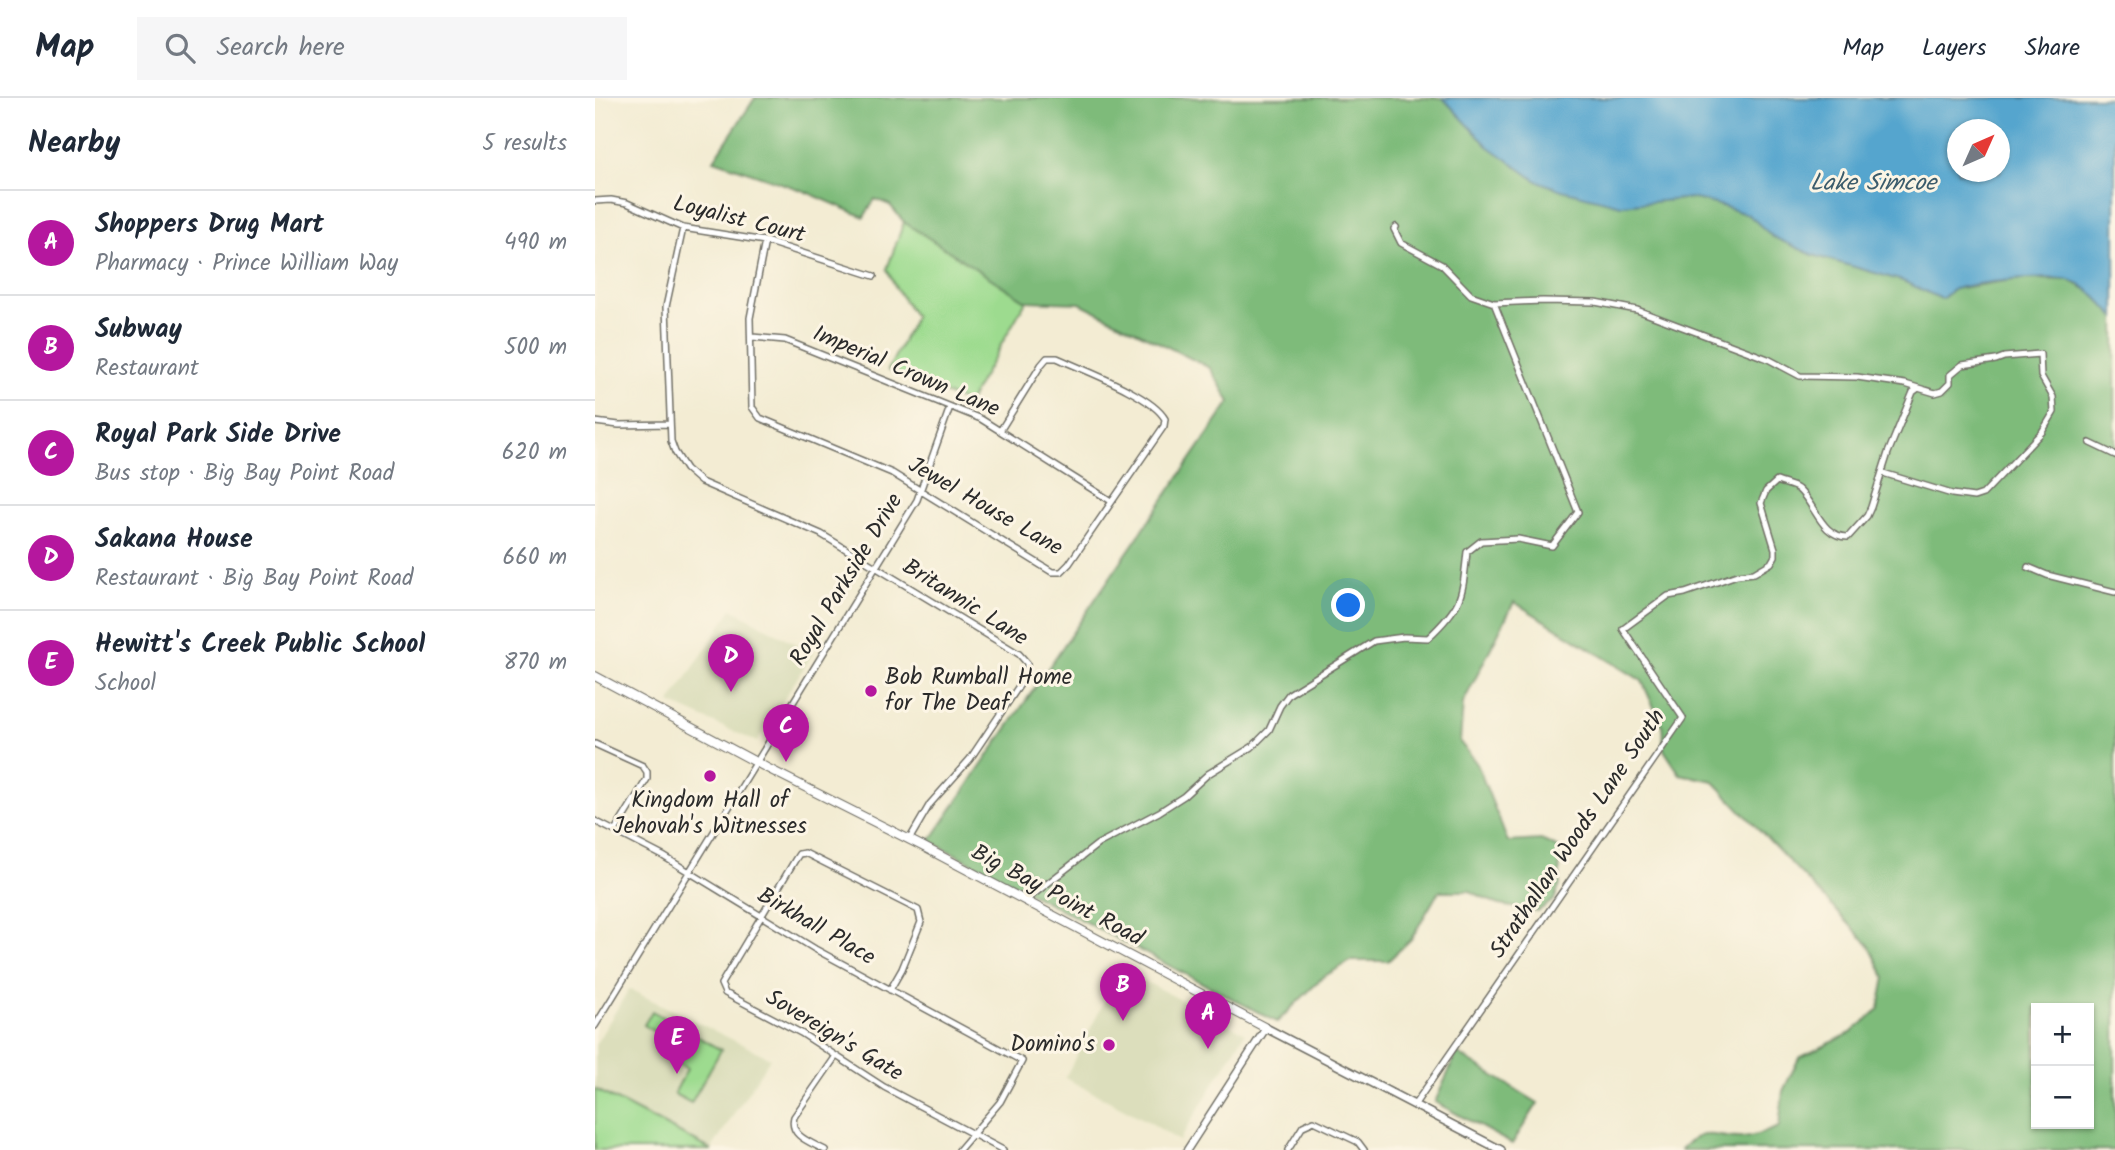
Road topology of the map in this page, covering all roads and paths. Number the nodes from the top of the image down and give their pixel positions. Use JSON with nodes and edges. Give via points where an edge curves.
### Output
{"nodes":[{"id":1,"x":595,"y":201,"type":"edge"},
{"id":2,"x":1396,"y":227,"type":"dead end"},
{"id":3,"x":683,"y":228,"type":"junction"},
{"id":4,"x":765,"y":241,"type":"junction"},
{"id":5,"x":874,"y":276,"type":"dead end"},
{"id":6,"x":1493,"y":303,"type":"junction"},
{"id":7,"x":752,"y":337,"type":"junction"},
{"id":8,"x":1917,"y":389,"type":"junction"},
{"id":9,"x":950,"y":407,"type":"junction"},
{"id":10,"x":595,"y":422,"type":"edge"},
{"id":11,"x":670,"y":424,"type":"junction"},
{"id":12,"x":1000,"y":431,"type":"junction"},
{"id":13,"x":2090,"y":443,"type":"dead end"},
{"id":14,"x":2115,"y":455,"type":"edge"},
{"id":15,"x":1883,"y":473,"type":"junction"},
{"id":16,"x":921,"y":490,"type":"junction"},
{"id":17,"x":1111,"y":501,"type":"junction"},
{"id":18,"x":875,"y":567,"type":"junction"},
{"id":19,"x":2028,"y":567,"type":"dead end"},
{"id":20,"x":2115,"y":592,"type":"edge"},
{"id":21,"x":595,"y":676,"type":"edge"},
{"id":22,"x":595,"y":744,"type":"edge"},
{"id":23,"x":756,"y":762,"type":"junction"},
{"id":24,"x":595,"y":821,"type":"edge"},
{"id":25,"x":615,"y":831,"type":"junction"},
{"id":26,"x":909,"y":840,"type":"junction"},
{"id":27,"x":689,"y":872,"type":"junction"},
{"id":28,"x":1025,"y":901,"type":"junction"},
{"id":29,"x":761,"y":916,"type":"junction"},
{"id":30,"x":890,"y":990,"type":"junction"},
{"id":31,"x":595,"y":1026,"type":"edge"},
{"id":32,"x":1266,"y":1028,"type":"junction"},
{"id":33,"x":836,"y":1056,"type":"junction"},
{"id":34,"x":1415,"y":1104,"type":"junction"},
{"id":35,"x":973,"y":1134,"type":"junction"},
{"id":36,"x":825,"y":1150,"type":"edge"},
{"id":37,"x":960,"y":1150,"type":"edge"},
{"id":38,"x":1003,"y":1150,"type":"edge"},
{"id":39,"x":1187,"y":1150,"type":"edge"},
{"id":40,"x":1288,"y":1150,"type":"edge"},
{"id":41,"x":1364,"y":1150,"type":"edge"},
{"id":42,"x":1501,"y":1150,"type":"edge"}],
"edges":[{"from":1,"to":3,"type":"street","name":"Loyalist Court","via":[[627,202]]},
{"from":2,"to":6,"type":"street","via":[[1401,243],[1442,265],[1471,295]]},
{"from":3,"to":4,"type":"street","name":"Loyalist Court"},
{"from":3,"to":11,"type":"street","name":"Britannic Lane","via":[[667,303]]},
{"from":4,"to":5,"type":"street","name":"Loyalist Court"},
{"from":4,"to":7,"type":"street","name":"Jewel House Lane","via":[[750,318]]},
{"from":6,"to":8,"type":"street","via":[[1613,304],[1686,327],[1800,376],[1857,377]]},
{"from":6,"to":28,"type":"street","via":[[1579,512],[1552,546],[1518,539],[1481,541],[1467,552],[1462,597],[1429,638],[1374,641],[1289,694],[1269,730],[1252,747],[1208,774],[1184,796],[1098,844]]},
{"from":7,"to":9,"type":"street","name":"Imperial Crown Lane","via":[[785,340]]},
{"from":7,"to":16,"type":"street","name":"Jewel House Lane","via":[[752,407],[760,418],[892,472]]},
{"from":8,"to":15,"type":"street","name":"Strathallan Woods Lane South"},
{"from":8,"to":15,"type":"street","via":[[1942,391],[1962,365],[2040,354],[2041,376],[2055,404],[2042,432],[1974,498]]},
{"from":9,"to":12,"type":"street","name":"Imperial Crown Lane"},
{"from":9,"to":16,"type":"street","name":"Royal Parkside Drive"},
{"from":10,"to":11,"type":"street"},
{"from":11,"to":18,"type":"street","name":"Britannic Lane","via":[[675,452],[701,482],[821,534]]},
{"from":12,"to":17,"type":"street","name":"Imperial Crown Lane"},
{"from":12,"to":17,"type":"street","name":"Jewel House Lane","via":[[1047,358],[1057,358],[1144,400],[1162,413],[1164,426]]},
{"from":13,"to":14,"type":"street"},
{"from":15,"to":34,"type":"street","name":"Strathallan Woods Lane South","via":[[1867,516],[1848,537],[1829,531],[1796,487],[1777,481],[1761,503],[1775,550],[1771,564],[1754,573],[1668,596],[1623,629],[1683,718]]},
{"from":16,"to":17,"type":"street","name":"Jewel House Lane","via":[[1052,572],[1061,572],[1069,564]]},
{"from":16,"to":18,"type":"street","name":"Royal Parkside Drive"},
{"from":18,"to":23,"type":"street","name":"Royal Parkside Drive"},
{"from":18,"to":26,"type":"street","name":"Britannic Lane","via":[[1027,663],[1027,674],[970,759],[930,804]]},
{"from":19,"to":20,"type":"street"},
{"from":21,"to":23,"type":"main road","name":"Big Bay Point Road"},
{"from":22,"to":25,"type":"street","via":[[647,772]]},
{"from":23,"to":26,"type":"main road","name":"Big Bay Point Road"},
{"from":23,"to":27,"type":"street","name":"Royal Parkside Drive"},
{"from":24,"to":25,"type":"street","name":"Birkhall Place"},
{"from":25,"to":27,"type":"street","name":"Birkhall Place"},
{"from":26,"to":28,"type":"main road","name":"Big Bay Point Road"},
{"from":27,"to":29,"type":"street","name":"Birkhall Place"},
{"from":27,"to":31,"type":"street","name":"Royal Parkside Drive"},
{"from":28,"to":32,"type":"main road","name":"Big Bay Point Road"},
{"from":29,"to":30,"type":"street","name":"Birkhall Place"},
{"from":29,"to":30,"type":"street","via":[[798,855],[805,852],[918,910],[921,922]]},
{"from":29,"to":33,"type":"street","name":"Sovereign's Gate","via":[[721,988]]},
{"from":30,"to":35,"type":"street","name":"Birkhall Place","via":[[1022,1061],[1000,1102]]},
{"from":32,"to":34,"type":"main road","name":"Big Bay Point Road"},
{"from":32,"to":39,"type":"street"},
{"from":33,"to":35,"type":"street","name":"Sovereign's Gate"},
{"from":33,"to":36,"type":"street","via":[[792,1124],[800,1137]]},
{"from":34,"to":42,"type":"main road","name":"Big Bay Point Road"},
{"from":35,"to":37,"type":"street"},
{"from":35,"to":38,"type":"street","name":"Sovereign's Gate"},
{"from":40,"to":41,"type":"street","via":[[1303,1126],[1314,1121],[1358,1142]]}]}
